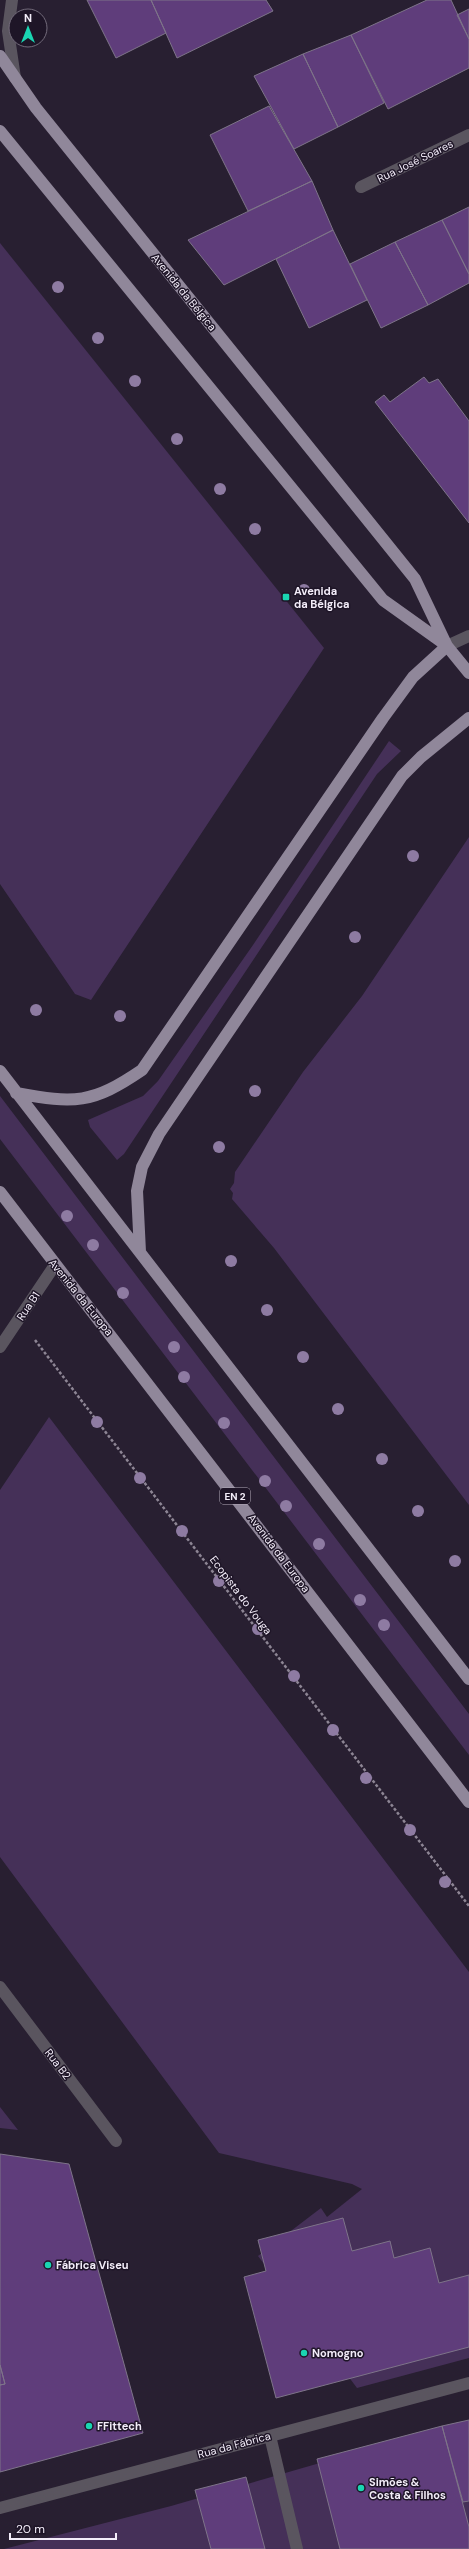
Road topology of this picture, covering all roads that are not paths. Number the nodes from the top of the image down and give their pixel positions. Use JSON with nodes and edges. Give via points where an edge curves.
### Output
{"nodes":[{"id":1,"x":12,"y":0,"type":"edge"},
{"id":2,"x":0,"y":56,"type":"edge"},
{"id":3,"x":15,"y":78,"type":"junction"},
{"id":4,"x":0,"y":131,"type":"edge"},
{"id":5,"x":469,"y":134,"type":"edge"},
{"id":6,"x":361,"y":187,"type":"dead end"},
{"id":7,"x":469,"y":636,"type":"edge"},
{"id":8,"x":447,"y":646,"type":"junction"},
{"id":9,"x":469,"y":673,"type":"edge"},
{"id":10,"x":469,"y":718,"type":"edge"},
{"id":11,"x":0,"y":1071,"type":"edge"},
{"id":12,"x":16,"y":1092,"type":"junction"},
{"id":13,"x":0,"y":1192,"type":"edge"},
{"id":14,"x":140,"y":1252,"type":"junction"},
{"id":15,"x":55,"y":1265,"type":"junction"},
{"id":16,"x":0,"y":1347,"type":"edge"},
{"id":17,"x":469,"y":1679,"type":"edge"},
{"id":18,"x":469,"y":1802,"type":"edge"},
{"id":19,"x":0,"y":1987,"type":"edge"},
{"id":20,"x":116,"y":2141,"type":"dead end"},
{"id":21,"x":469,"y":2383,"type":"edge"},
{"id":22,"x":270,"y":2436,"type":"junction"},
{"id":23,"x":0,"y":2508,"type":"edge"},
{"id":24,"x":297,"y":2549,"type":"edge"}],
"edges":[{"from":1,"to":3,"type":"street","via":[[8,31]]},
{"from":2,"to":3,"type":"main road","name":"Avenida da Bélgica"},
{"from":3,"to":8,"type":"main road","name":"Avenida da Bélgica","via":[[36,108],[415,579]]},
{"from":4,"to":8,"type":"main road","name":"Avenida da Bélgica","via":[[383,600]]},
{"from":5,"to":6,"type":"street","name":"Rua José Soares"},
{"from":7,"to":8,"type":"street"},
{"from":8,"to":9,"type":"main road","name":"Avenida da Bélgica"},
{"from":8,"to":12,"type":"main road","via":[[413,677],[383,718],[142,1070],[115,1089],[89,1099],[51,1100]]},
{"from":10,"to":14,"type":"main road","via":[[402,776],[159,1134],[142,1167],[137,1191]]},
{"from":11,"to":12,"type":"main road"},
{"from":12,"to":14,"type":"main road"},
{"from":13,"to":15,"type":"main road","name":"Avenida da Europa","number":"EN 2"},
{"from":14,"to":17,"type":"main road"},
{"from":15,"to":16,"type":"street","name":"Rua B1"},
{"from":15,"to":18,"type":"main road","name":"Avenida da Europa","number":"EN 2","via":[[128,1355]]},
{"from":19,"to":20,"type":"street","name":"Rua B2"},
{"from":21,"to":22,"type":"street","name":"Rua da Fábrica"},
{"from":22,"to":23,"type":"street","name":"Rua da Fábrica"},
{"from":22,"to":24,"type":"street"}]}
